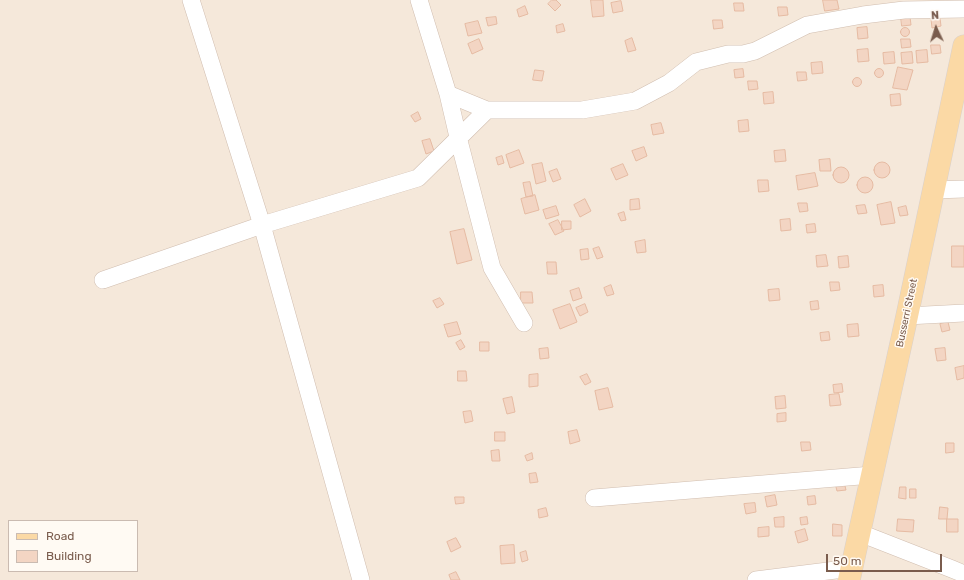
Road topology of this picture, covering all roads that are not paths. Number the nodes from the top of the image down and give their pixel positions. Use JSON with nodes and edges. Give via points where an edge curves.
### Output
{"nodes":[{"id":1,"x":191,"y":0,"type":"edge"},
{"id":2,"x":419,"y":0,"type":"edge"},
{"id":3,"x":964,"y":9,"type":"edge"},
{"id":4,"x":964,"y":46,"type":"edge"},
{"id":5,"x":961,"y":72,"type":"edge"},
{"id":6,"x":448,"y":94,"type":"junction"},
{"id":7,"x":487,"y":110,"type":"junction"},
{"id":8,"x":458,"y":138,"type":"junction"},
{"id":9,"x":964,"y":189,"type":"edge"},
{"id":10,"x":934,"y":190,"type":"junction"},
{"id":11,"x":262,"y":226,"type":"junction"},
{"id":12,"x":103,"y":280,"type":"dead end"},
{"id":13,"x":964,"y":313,"type":"edge"},
{"id":14,"x":907,"y":316,"type":"junction"},
{"id":15,"x":524,"y":323,"type":"dead end"},
{"id":16,"x":872,"y":474,"type":"junction"},
{"id":17,"x":594,"y":498,"type":"dead end"},
{"id":18,"x":860,"y":533,"type":"junction"},
{"id":19,"x":851,"y":574,"type":"edge"},
{"id":20,"x":964,"y":574,"type":"edge"},
{"id":21,"x":361,"y":580,"type":"edge"},
{"id":22,"x":756,"y":580,"type":"edge"}],
"edges":[{"from":1,"to":11,"type":"street"},
{"from":2,"to":6,"type":"street"},
{"from":3,"to":7,"type":"street","via":[[904,10],[807,25],[755,51],[696,62],[669,83],[635,101],[582,110]]},
{"from":4,"to":5,"type":"main road","name":"Busserri Street"},
{"from":5,"to":10,"type":"main road","name":"Busserri Street"},
{"from":6,"to":7,"type":"street"},
{"from":6,"to":8,"type":"street"},
{"from":7,"to":8,"type":"street"},
{"from":8,"to":11,"type":"street","via":[[418,178]]},
{"from":8,"to":15,"type":"street","via":[[492,268]]},
{"from":9,"to":10,"type":"street"},
{"from":10,"to":14,"type":"main road","name":"Busserri Street"},
{"from":11,"to":12,"type":"street"},
{"from":11,"to":21,"type":"street"},
{"from":13,"to":14,"type":"street"},
{"from":14,"to":16,"type":"main road","name":"Busserri Street"},
{"from":16,"to":17,"type":"street"},
{"from":16,"to":18,"type":"main road","name":"Busserri Street"},
{"from":18,"to":19,"type":"main road","name":"Busserri Street"},
{"from":18,"to":20,"type":"street"},
{"from":19,"to":22,"type":"street"}]}
